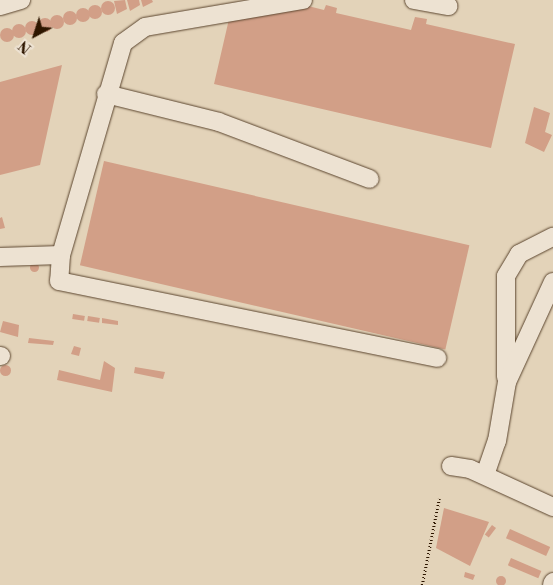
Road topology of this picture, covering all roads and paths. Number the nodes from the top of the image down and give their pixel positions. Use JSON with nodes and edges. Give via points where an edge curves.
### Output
{"nodes":[{"id":1,"x":21,"y":0,"type":"edge"},
{"id":2,"x":303,"y":0,"type":"edge"},
{"id":3,"x":414,"y":0,"type":"edge"},
{"id":4,"x":0,"y":6,"type":"edge"},
{"id":5,"x":448,"y":6,"type":"dead end"},
{"id":6,"x":106,"y":94,"type":"junction"},
{"id":7,"x":370,"y":179,"type":"dead end"},
{"id":8,"x":553,"y":236,"type":"edge"},
{"id":9,"x":61,"y":255,"type":"junction"},
{"id":10,"x":0,"y":256,"type":"edge"},
{"id":11,"x":553,"y":282,"type":"edge"},
{"id":12,"x":437,"y":358,"type":"dead end"},
{"id":13,"x":507,"y":382,"type":"junction"},
{"id":14,"x":450,"y":466,"type":"dead end"},
{"id":15,"x":485,"y":475,"type":"junction"},
{"id":16,"x":439,"y":499,"type":"dead end"},
{"id":17,"x":553,"y":507,"type":"edge"},
{"id":18,"x":422,"y":585,"type":"edge"}],
"edges":[{"from":1,"to":4,"type":"street"},
{"from":2,"to":6,"type":"street","via":[[145,27],[122,43]]},
{"from":3,"to":5,"type":"street"},
{"from":6,"to":7,"type":"street","via":[[220,122]]},
{"from":6,"to":9,"type":"street"},
{"from":8,"to":13,"type":"street","via":[[518,254],[506,276]]},
{"from":9,"to":10,"type":"street"},
{"from":9,"to":12,"type":"street","via":[[59,281]]},
{"from":11,"to":13,"type":"street"},
{"from":13,"to":15,"type":"street","via":[[497,441]]},
{"from":14,"to":15,"type":"street"},
{"from":15,"to":17,"type":"street"},
{"from":16,"to":18,"type":"path"}]}
